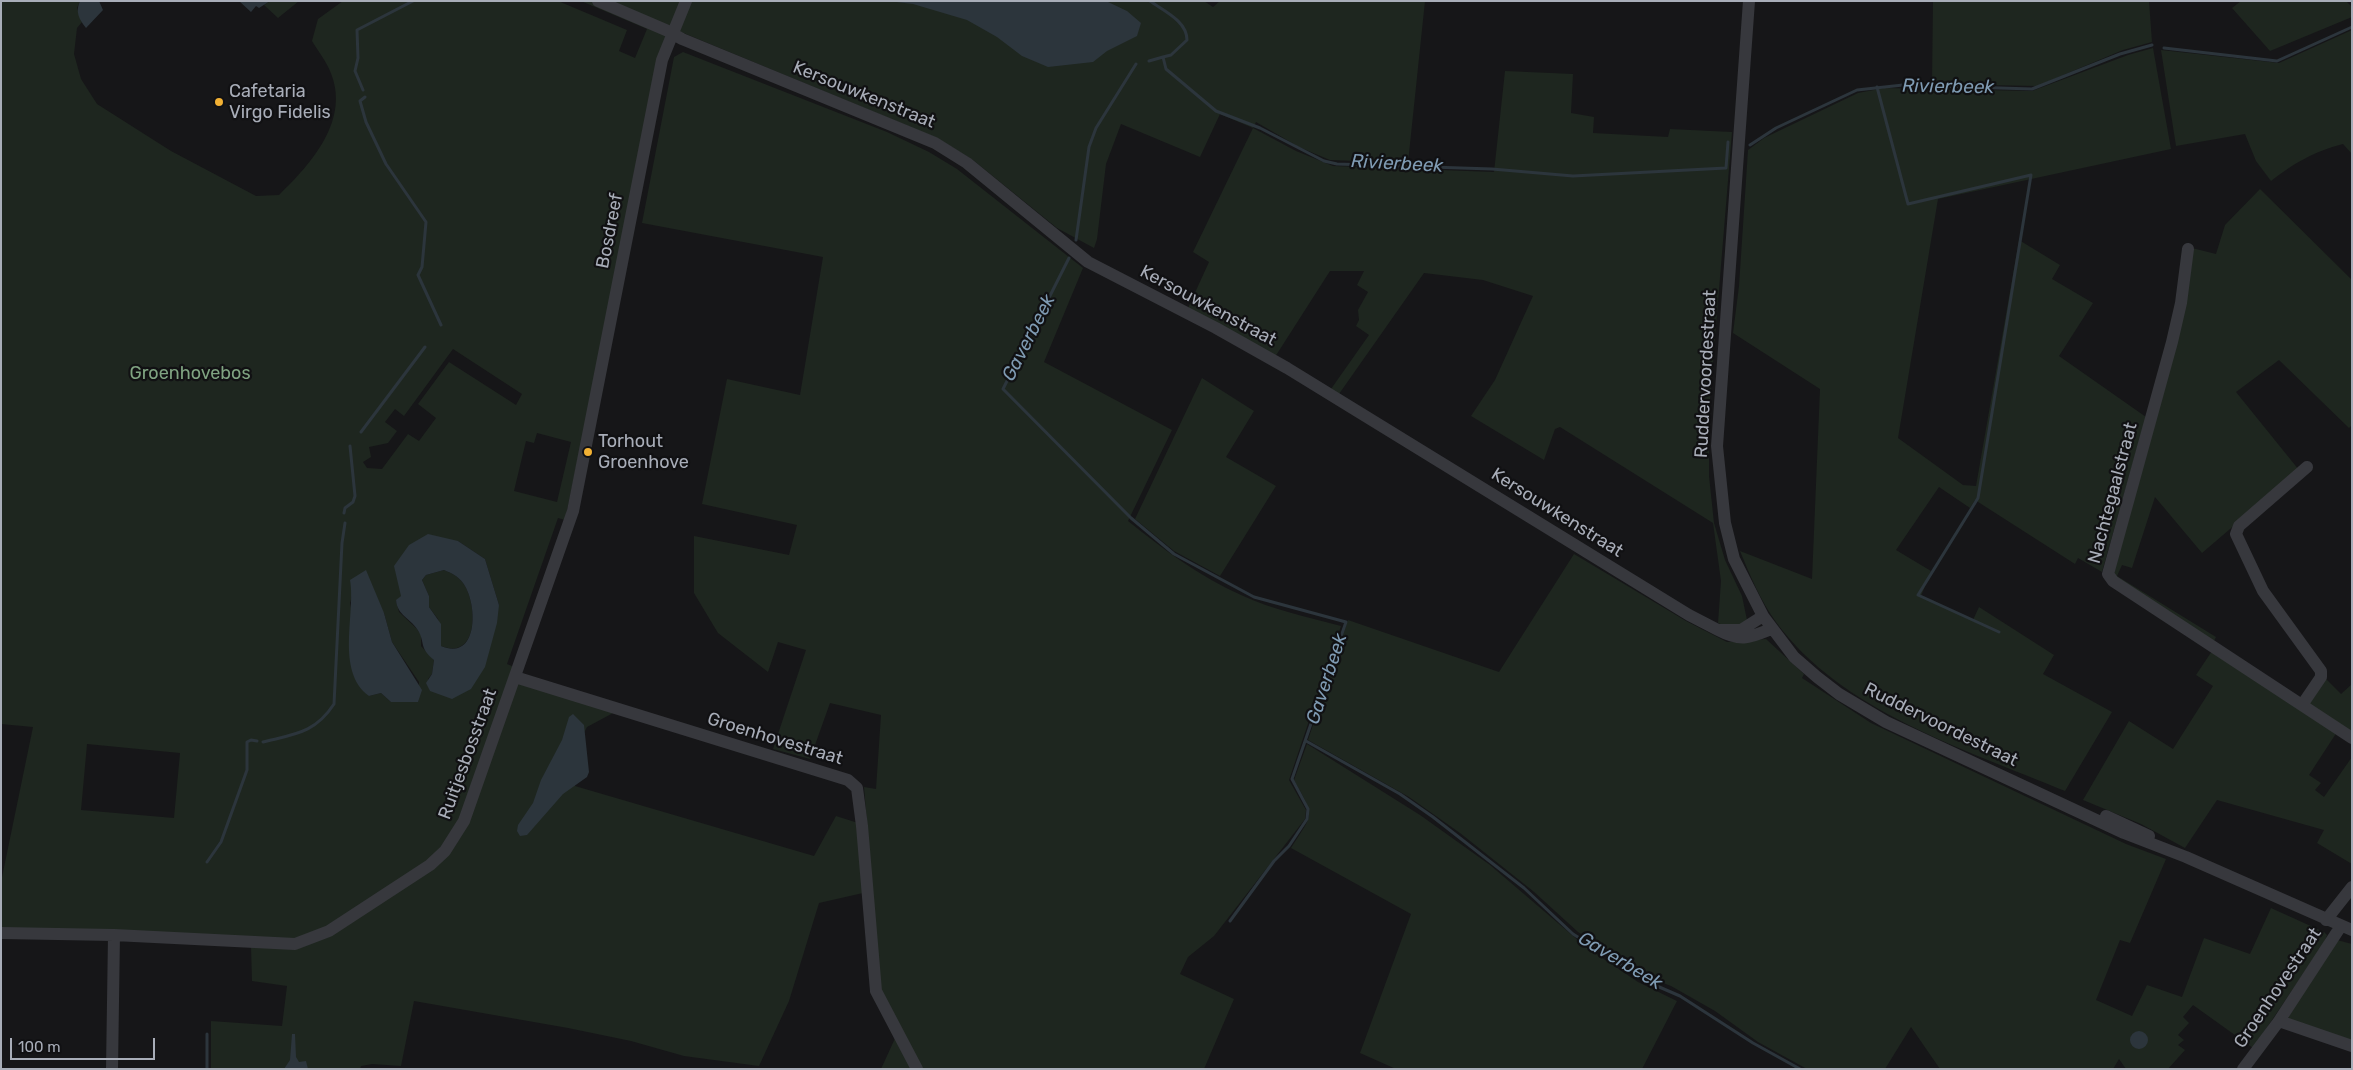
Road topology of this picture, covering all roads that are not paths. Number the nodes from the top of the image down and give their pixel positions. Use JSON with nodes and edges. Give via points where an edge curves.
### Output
{"nodes":[{"id":1,"x":598,"y":1,"type":"edge"},
{"id":2,"x":686,"y":1,"type":"edge"},
{"id":3,"x":1749,"y":1,"type":"edge"},
{"id":4,"x":674,"y":34,"type":"junction"},
{"id":5,"x":2188,"y":249,"type":"dead end"},
{"id":6,"x":588,"y":438,"type":"joint"},
{"id":7,"x":2307,"y":467,"type":"dead end"},
{"id":8,"x":1763,"y":616,"type":"junction"},
{"id":9,"x":1772,"y":629,"type":"junction"},
{"id":10,"x":1718,"y":630,"type":"junction"},
{"id":11,"x":516,"y":677,"type":"junction"},
{"id":12,"x":2302,"y":705,"type":"junction"},
{"id":13,"x":2352,"y":738,"type":"edge"},
{"id":14,"x":2352,"y":887,"type":"edge"},
{"id":15,"x":2326,"y":920,"type":"junction"},
{"id":16,"x":2347,"y":928,"type":"edge"},
{"id":17,"x":1,"y":933,"type":"edge"},
{"id":18,"x":114,"y":935,"type":"junction"},
{"id":19,"x":2279,"y":1021,"type":"junction"},
{"id":20,"x":2352,"y":1046,"type":"edge"},
{"id":21,"x":112,"y":1069,"type":"edge"},
{"id":22,"x":917,"y":1069,"type":"edge"},
{"id":23,"x":2243,"y":1069,"type":"edge"}],
"edges":[{"from":1,"to":4,"type":"street"},
{"from":2,"to":4,"type":"street","name":"Bosdreef"},
{"from":3,"to":8,"type":"street","name":"Ruddervoordestraat","via":[[1717,446],[1725,523],[1734,559]]},
{"from":4,"to":6,"type":"street","name":"Bosdreef","via":[[662,60]]},
{"from":4,"to":10,"type":"street","name":"Kersouwkenstraat","via":[[943,147],[1088,262],[1287,368]]},
{"from":5,"to":12,"type":"street","name":"Nachtegaalstraat","via":[[2172,342],[2108,574],[2113,582]]},
{"from":6,"to":11,"type":"street","name":"Ruitjesbosstraat","via":[[573,511]]},
{"from":7,"to":12,"type":"street","via":[[2239,526],[2236,534],[2263,591],[2321,671]]},
{"from":8,"to":9,"type":"street","name":"Ruddervoordestraat"},
{"from":8,"to":10,"type":"street","via":[[1741,630]]},
{"from":9,"to":10,"type":"street","name":"Kersouwkenstraat","via":[[1746,639],[1732,638]]},
{"from":9,"to":15,"type":"street","name":"Ruddervoordestraat","via":[[1794,656],[1839,694],[1886,722],[2068,806],[2128,825],[2186,858]]},
{"from":11,"to":18,"type":"street","name":"Ruitjesbosstraat","via":[[464,821],[445,851],[430,865],[329,931],[295,944]]},
{"from":11,"to":22,"type":"street","name":"Groenhovestraat","via":[[848,780],[857,788],[876,992]]},
{"from":12,"to":13,"type":"street","name":"Nachtegaalstraat"},
{"from":14,"to":15,"type":"street"},
{"from":15,"to":16,"type":"street","name":"Ruddervoordestraat"},
{"from":16,"to":19,"type":"street","name":"Groenhovestraat"},
{"from":17,"to":18,"type":"street","name":"Ruitjesbosstraat"},
{"from":18,"to":21,"type":"street"},
{"from":19,"to":20,"type":"street"},
{"from":19,"to":23,"type":"street","name":"Groenhovestraat"}]}
